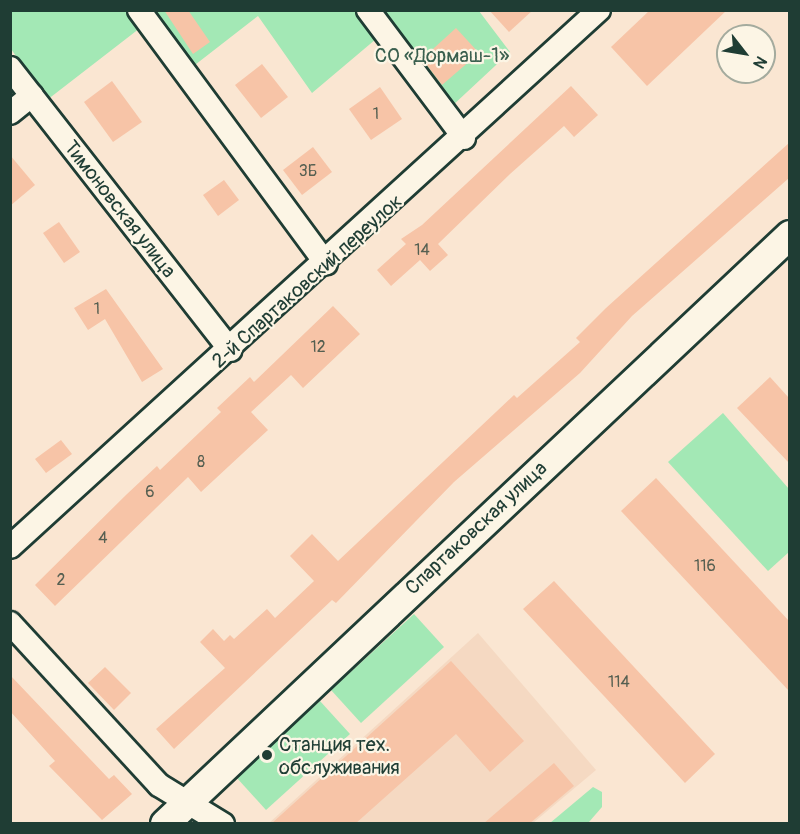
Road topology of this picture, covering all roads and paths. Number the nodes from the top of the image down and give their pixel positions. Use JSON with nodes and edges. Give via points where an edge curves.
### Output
{"nodes":[{"id":1,"x":139,"y":10,"type":"edge"},
{"id":2,"x":368,"y":10,"type":"edge"},
{"id":3,"x":599,"y":10,"type":"edge"},
{"id":4,"x":10,"y":68,"type":"edge"},
{"id":5,"x":32,"y":95,"type":"junction"},
{"id":6,"x":10,"y":113,"type":"edge"},
{"id":7,"x":464,"y":138,"type":"junction"},
{"id":8,"x":789,"y":235,"type":"edge"},
{"id":9,"x":326,"y":264,"type":"junction"},
{"id":10,"x":230,"y":350,"type":"junction"},
{"id":11,"x":10,"y":547,"type":"edge"},
{"id":12,"x":10,"y":623,"type":"edge"},
{"id":13,"x":188,"y":802,"type":"junction"},
{"id":14,"x":165,"y":824,"type":"edge"},
{"id":15,"x":224,"y":824,"type":"edge"}],
"edges":[{"from":1,"to":9,"type":"street"},
{"from":2,"to":7,"type":"street"},
{"from":3,"to":7,"type":"street","name":"2-й Спартаковский переулок"},
{"from":4,"to":5,"type":"street","name":"Тимоновская улица"},
{"from":5,"to":6,"type":"street"},
{"from":5,"to":10,"type":"street","name":"Тимоновская улица"},
{"from":7,"to":9,"type":"street","name":"2-й Спартаковский переулок"},
{"from":8,"to":13,"type":"street","name":"Спартаковская улица"},
{"from":9,"to":10,"type":"street","name":"2-й Спартаковский переулок"},
{"from":10,"to":11,"type":"street","name":"2-й Спартаковский переулок"},
{"from":12,"to":13,"type":"street","via":[[159,785]]},
{"from":13,"to":14,"type":"street","name":"Спартаковская улица"},
{"from":13,"to":15,"type":"street"}]}
